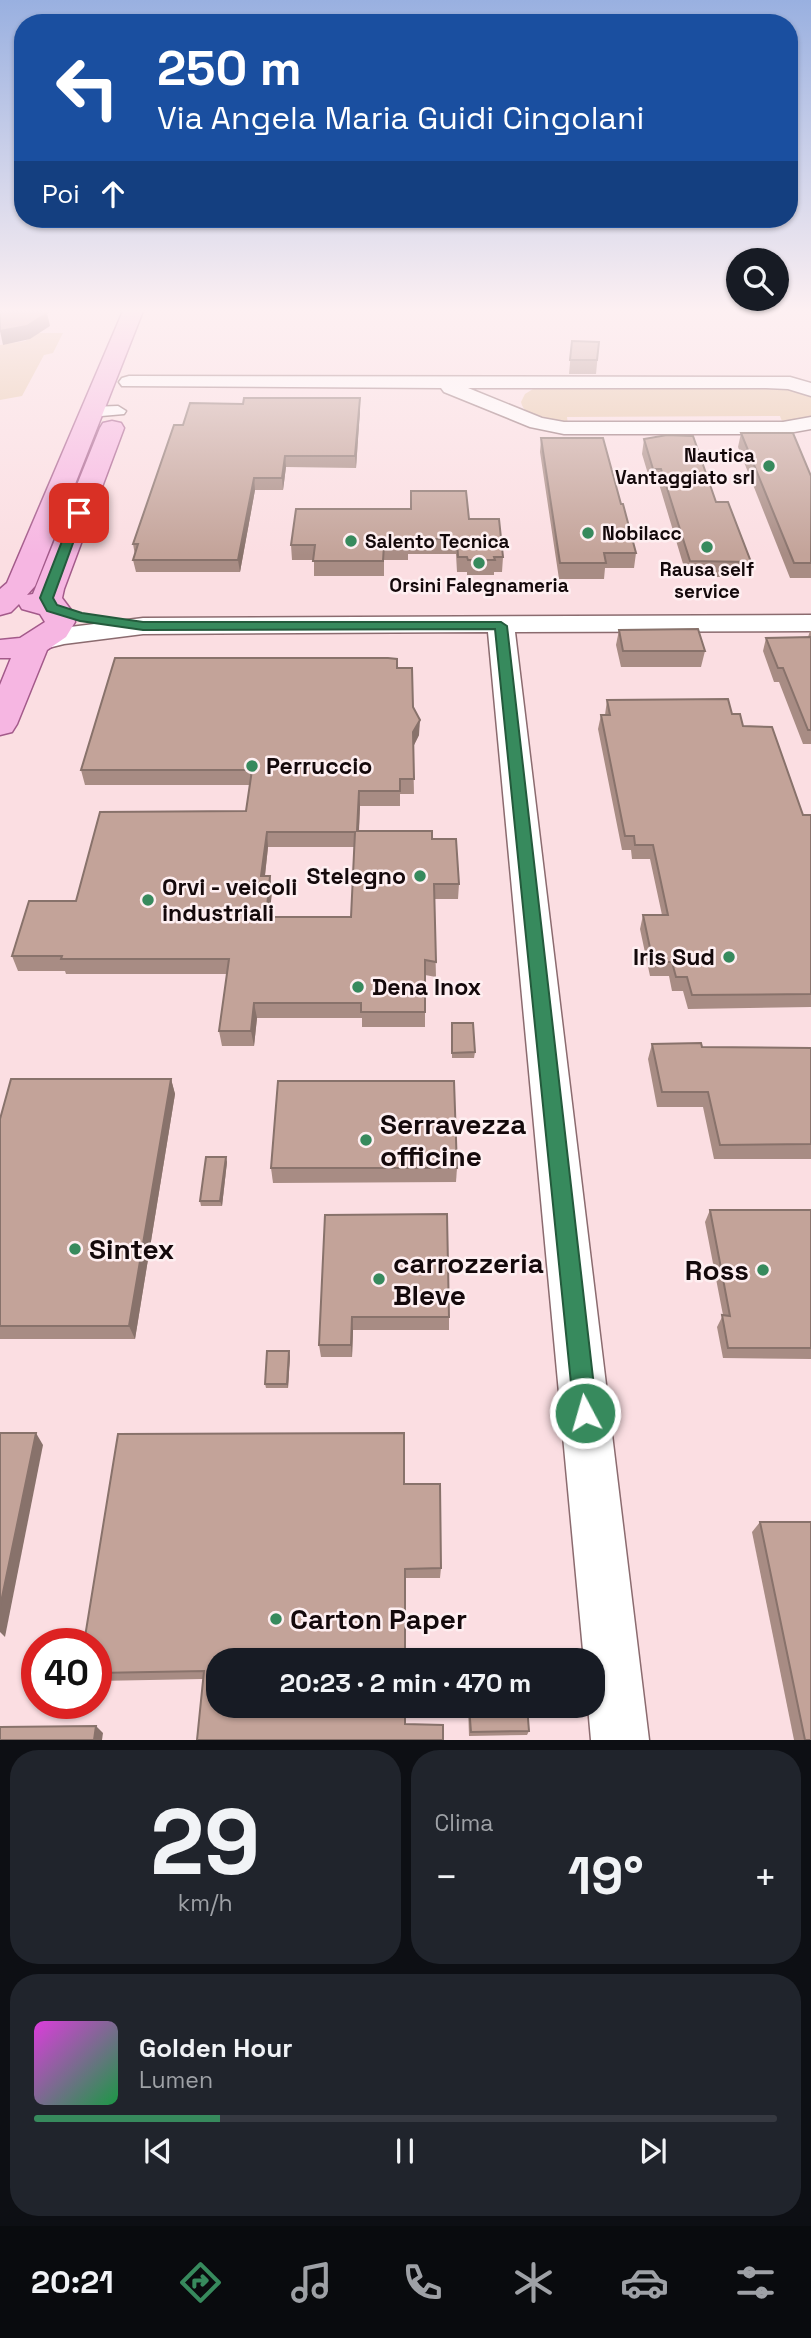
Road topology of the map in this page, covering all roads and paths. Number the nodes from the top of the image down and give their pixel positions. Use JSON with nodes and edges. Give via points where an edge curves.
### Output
{"nodes":[{"id":1,"x":98,"y":392,"type":"edge"},
{"id":2,"x":125,"y":392,"type":"edge"},
{"id":3,"x":462,"y":392,"type":"edge"},
{"id":4,"x":515,"y":392,"type":"edge"},
{"id":5,"x":118,"y":411,"type":"junction"},
{"id":6,"x":90,"y":412,"type":"junction"},
{"id":7,"x":513,"y":414,"type":"junction"},
{"id":8,"x":811,"y":423,"type":"edge"},
{"id":9,"x":0,"y":607,"type":"edge"},
{"id":10,"x":52,"y":608,"type":"junction"},
{"id":11,"x":811,"y":623,"type":"edge"},
{"id":12,"x":143,"y":626,"type":"junction"},
{"id":13,"x":501,"y":626,"type":"junction"},
{"id":14,"x":38,"y":644,"type":"junction"},
{"id":15,"x":0,"y":649,"type":"edge"},
{"id":16,"x":0,"y":724,"type":"edge"},
{"id":17,"x":620,"y":1740,"type":"edge"}],
"edges":[{"from":1,"to":6,"type":"main road"},
{"from":2,"to":5,"type":"main road"},
{"from":3,"to":7,"type":"street"},
{"from":4,"to":7,"type":"street","via":[[510,406]]},
{"from":5,"to":6,"type":"street"},
{"from":5,"to":10,"type":"main road","via":[[49,589]]},
{"from":6,"to":9,"type":"main road","via":[[20,586]]},
{"from":7,"to":8,"type":"street","via":[[565,429],[783,428]]},
{"from":9,"to":10,"type":"main road","via":[[30,603]]},
{"from":10,"to":12,"type":"street"},
{"from":10,"to":14,"type":"main road","via":[[61,620],[54,635]]},
{"from":11,"to":13,"type":"street"},
{"from":12,"to":13,"type":"street"},
{"from":12,"to":14,"type":"street","via":[[62,636]]},
{"from":13,"to":17,"type":"street"},
{"from":14,"to":15,"type":"main road"},
{"from":14,"to":16,"type":"main road"}]}
